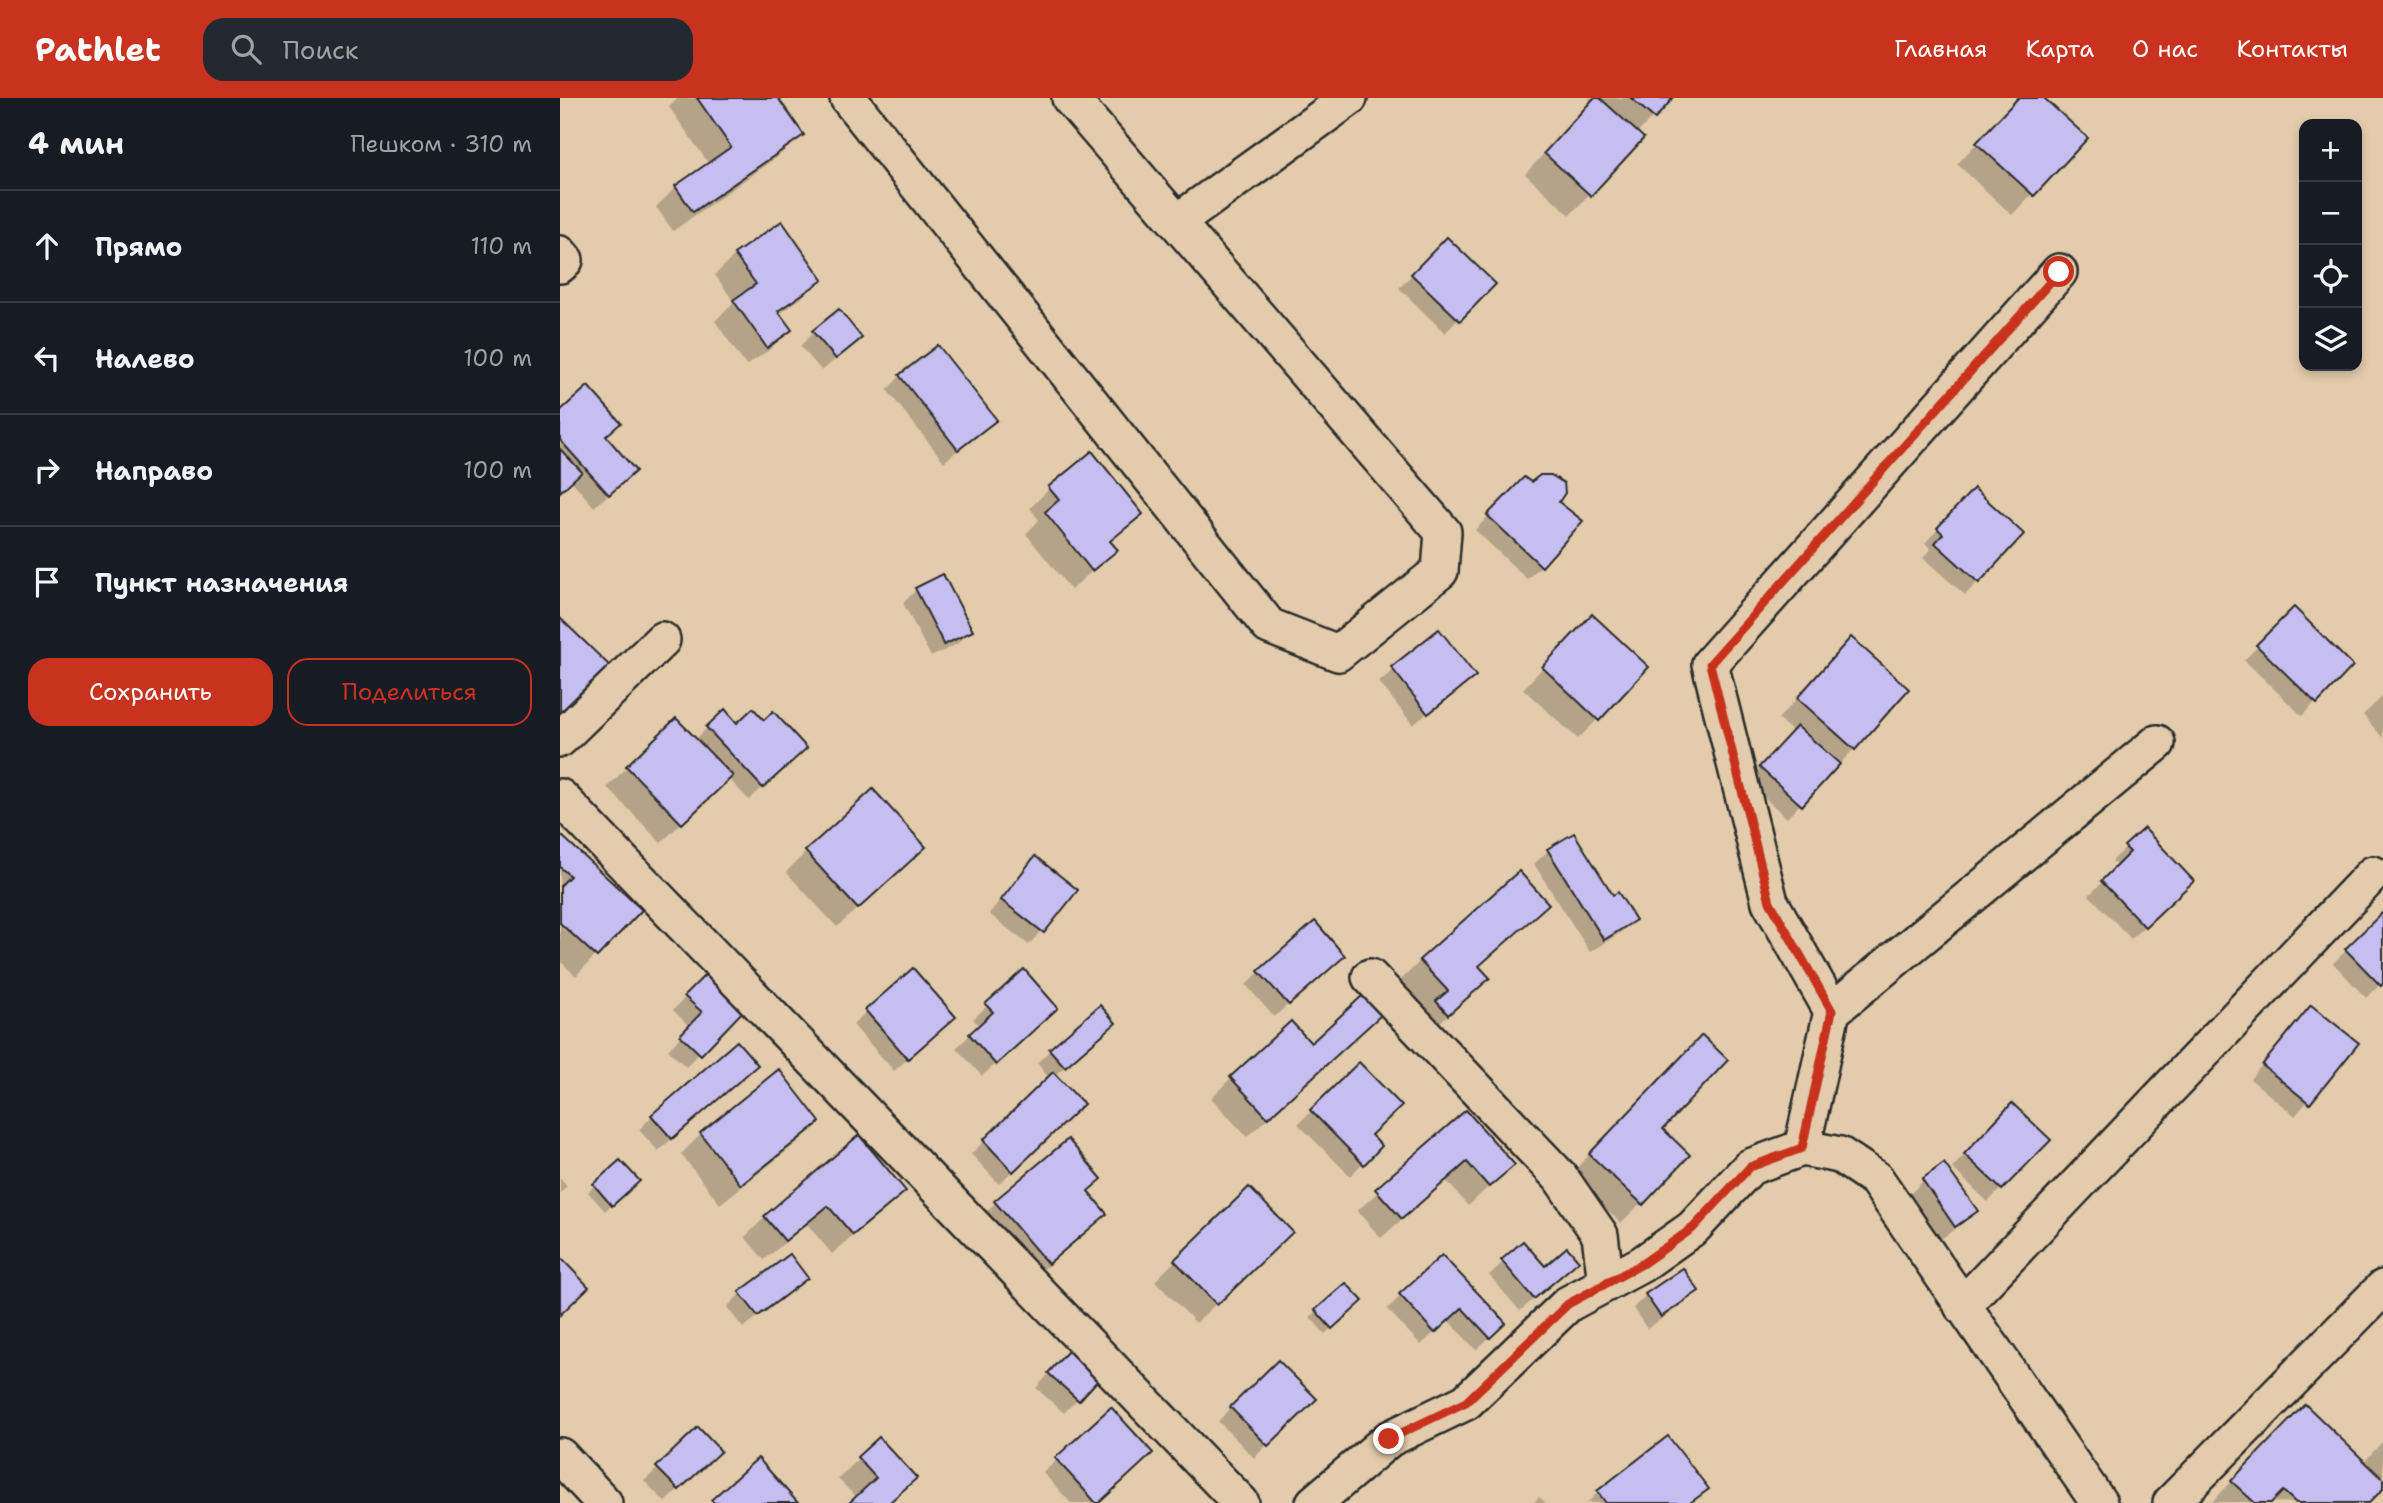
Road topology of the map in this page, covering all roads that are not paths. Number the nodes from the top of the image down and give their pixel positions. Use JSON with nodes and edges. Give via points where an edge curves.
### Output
{"nodes":[{"id":1,"x":848,"y":98,"type":"edge"},
{"id":2,"x":1070,"y":98,"type":"edge"},
{"id":3,"x":1349,"y":98,"type":"edge"},
{"id":4,"x":1177,"y":222,"type":"junction"},
{"id":5,"x":560,"y":254,"type":"edge"},
{"id":6,"x":560,"y":265,"type":"edge"},
{"id":7,"x":2059,"y":272,"type":"dead end"},
{"id":8,"x":662,"y":640,"type":"dead end"},
{"id":9,"x":560,"y":739,"type":"edge"},
{"id":10,"x":2157,"y":743,"type":"dead end"},
{"id":11,"x":560,"y":797,"type":"edge"},
{"id":12,"x":2373,"y":874,"type":"dead end"},
{"id":13,"x":1370,"y":977,"type":"dead end"},
{"id":14,"x":1832,"y":1011,"type":"junction"},
{"id":15,"x":1802,"y":1148,"type":"junction"},
{"id":16,"x":1606,"y":1283,"type":"junction"},
{"id":17,"x":2383,"y":1288,"type":"edge"},
{"id":18,"x":1962,"y":1306,"type":"junction"},
{"id":19,"x":560,"y":1456,"type":"edge"},
{"id":20,"x":604,"y":1503,"type":"edge"},
{"id":21,"x":1241,"y":1503,"type":"edge"},
{"id":22,"x":1314,"y":1503,"type":"edge"},
{"id":23,"x":2099,"y":1503,"type":"edge"},
{"id":24,"x":2171,"y":1503,"type":"edge"}],
"edges":[{"from":1,"to":4,"type":"street","via":[[1269,626],[1338,653],[1440,571],[1443,532]]},
{"from":2,"to":4,"type":"street"},
{"from":3,"to":4,"type":"street"},
{"from":5,"to":6,"type":"street","via":[[565,260]]},
{"from":7,"to":14,"type":"street","via":[[1710,664],[1770,902]]},
{"from":8,"to":9,"type":"street"},
{"from":10,"to":14,"type":"street"},
{"from":11,"to":21,"type":"street"},
{"from":12,"to":18,"type":"street"},
{"from":13,"to":16,"type":"street","via":[[1559,1177],[1600,1235]]},
{"from":14,"to":15,"type":"street"},
{"from":15,"to":16,"type":"street","via":[[1750,1167],[1693,1228]]},
{"from":15,"to":18,"type":"street","via":[[1840,1155],[1876,1179]]},
{"from":16,"to":22,"type":"street","via":[[1568,1304],[1466,1402],[1389,1439]]},
{"from":17,"to":24,"type":"street"},
{"from":18,"to":23,"type":"street"},
{"from":19,"to":20,"type":"street"}]}
